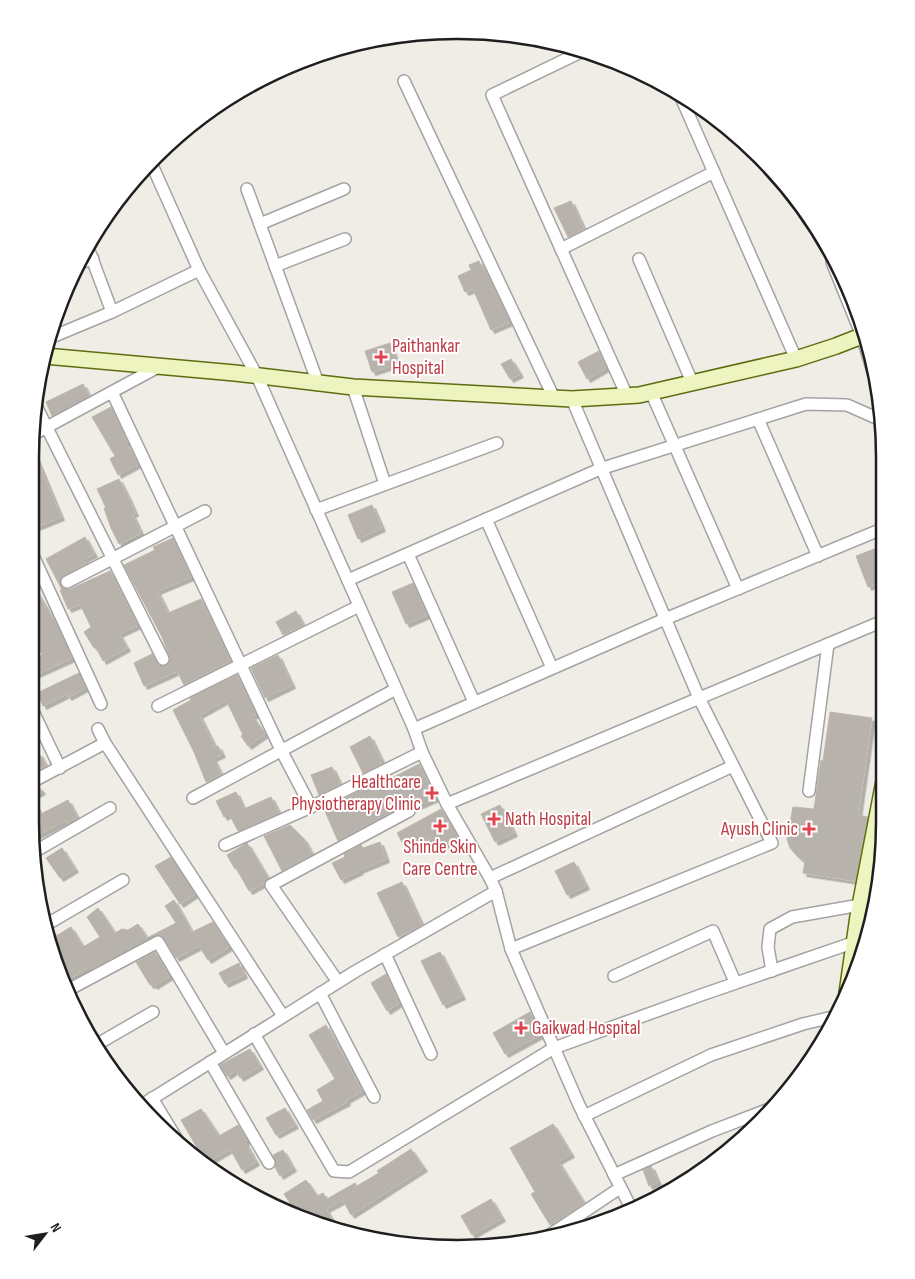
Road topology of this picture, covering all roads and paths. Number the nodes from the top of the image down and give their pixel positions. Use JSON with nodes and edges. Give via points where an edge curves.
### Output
{"nodes":[{"id":1,"x":574,"y":55,"type":"edge"},
{"id":2,"x":404,"y":81,"type":"dead end"},
{"id":3,"x":685,"y":106,"type":"edge"},
{"id":4,"x":154,"y":169,"type":"edge"},
{"id":5,"x":714,"y":172,"type":"junction"},
{"id":6,"x":248,"y":189,"type":"dead end"},
{"id":7,"x":344,"y":189,"type":"dead end"},
{"id":8,"x":260,"y":224,"type":"junction"},
{"id":9,"x":345,"y":239,"type":"dead end"},
{"id":10,"x":561,"y":249,"type":"junction"},
{"id":11,"x":91,"y":255,"type":"edge"},
{"id":12,"x":93,"y":258,"type":"junction"},
{"id":13,"x":639,"y":259,"type":"dead end"},
{"id":14,"x":88,"y":260,"type":"edge"},
{"id":15,"x":275,"y":266,"type":"junction"},
{"id":16,"x":199,"y":270,"type":"junction"},
{"id":17,"x":112,"y":312,"type":"junction"},
{"id":18,"x":57,"y":335,"type":"edge"},
{"id":19,"x":859,"y":338,"type":"edge"},
{"id":20,"x":51,"y":357,"type":"edge"},
{"id":21,"x":796,"y":359,"type":"junction"},
{"id":22,"x":160,"y":366,"type":"junction"},
{"id":23,"x":257,"y":376,"type":"junction"},
{"id":24,"x":692,"y":382,"type":"junction"},
{"id":25,"x":318,"y":383,"type":"junction"},
{"id":26,"x":353,"y":386,"type":"junction"},
{"id":27,"x":112,"y":392,"type":"junction"},
{"id":28,"x":651,"y":392,"type":"junction"},
{"id":29,"x":627,"y":396,"type":"junction"},
{"id":30,"x":554,"y":398,"type":"junction"},
{"id":31,"x":572,"y":399,"type":"junction"},
{"id":32,"x":41,"y":416,"type":"edge"},
{"id":33,"x":874,"y":417,"type":"edge"},
{"id":34,"x":758,"y":419,"type":"junction"},
{"id":35,"x":47,"y":427,"type":"junction"},
{"id":36,"x":40,"y":431,"type":"edge"},
{"id":37,"x":497,"y":443,"type":"dead end"},
{"id":38,"x":675,"y":445,"type":"junction"},
{"id":39,"x":600,"y":469,"type":"junction"},
{"id":40,"x":385,"y":484,"type":"junction"},
{"id":41,"x":316,"y":510,"type":"junction"},
{"id":42,"x":205,"y":511,"type":"dead end"},
{"id":43,"x":486,"y":519,"type":"junction"},
{"id":44,"x":175,"y":526,"type":"junction"},
{"id":45,"x":876,"y":532,"type":"edge"},
{"id":46,"x":408,"y":554,"type":"junction"},
{"id":47,"x":818,"y":556,"type":"junction"},
{"id":48,"x":113,"y":558,"type":"junction"},
{"id":49,"x":39,"y":569,"type":"edge"},
{"id":50,"x":348,"y":580,"type":"junction"},
{"id":51,"x":67,"y":582,"type":"dead end"},
{"id":52,"x":738,"y":589,"type":"junction"},
{"id":53,"x":359,"y":606,"type":"junction"},
{"id":54,"x":666,"y":619,"type":"junction"},
{"id":55,"x":876,"y":624,"type":"edge"},
{"id":56,"x":828,"y":644,"type":"junction"},
{"id":57,"x":163,"y":659,"type":"dead end"},
{"id":58,"x":241,"y":665,"type":"junction"},
{"id":59,"x":552,"y":668,"type":"junction"},
{"id":60,"x":396,"y":689,"type":"junction"},
{"id":61,"x":699,"y":698,"type":"junction"},
{"id":62,"x":474,"y":702,"type":"junction"},
{"id":63,"x":100,"y":704,"type":"dead end"},
{"id":64,"x":158,"y":706,"type":"dead end"},
{"id":65,"x":39,"y":723,"type":"edge"},
{"id":66,"x":414,"y":728,"type":"junction"},
{"id":67,"x":98,"y":729,"type":"dead end"},
{"id":68,"x":105,"y":743,"type":"junction"},
{"id":69,"x":281,"y":750,"type":"junction"},
{"id":70,"x":422,"y":752,"type":"junction"},
{"id":71,"x":733,"y":766,"type":"junction"},
{"id":72,"x":60,"y":768,"type":"junction"},
{"id":73,"x":39,"y":778,"type":"edge"},
{"id":74,"x":809,"y":791,"type":"dead end"},
{"id":75,"x":193,"y":798,"type":"dead end"},
{"id":76,"x":447,"y":804,"type":"junction"},
{"id":77,"x":311,"y":807,"type":"junction"},
{"id":78,"x":110,"y":808,"type":"dead end"},
{"id":79,"x":409,"y":811,"type":"dead end"},
{"id":80,"x":876,"y":823,"type":"edge"},
{"id":81,"x":225,"y":845,"type":"dead end"},
{"id":82,"x":40,"y":849,"type":"edge"},
{"id":83,"x":490,"y":878,"type":"junction"},
{"id":84,"x":123,"y":880,"type":"dead end"},
{"id":85,"x":496,"y":892,"type":"junction"},
{"id":86,"x":860,"y":905,"type":"junction"},
{"id":87,"x":51,"y":922,"type":"edge"},
{"id":88,"x":854,"y":942,"type":"junction"},
{"id":89,"x":511,"y":948,"type":"junction"},
{"id":90,"x":386,"y":954,"type":"junction"},
{"id":91,"x":851,"y":964,"type":"edge"},
{"id":92,"x":772,"y":971,"type":"junction"},
{"id":93,"x":614,"y":976,"type":"dead end"},
{"id":94,"x":338,"y":982,"type":"junction"},
{"id":95,"x":736,"y":982,"type":"junction"},
{"id":96,"x":73,"y":987,"type":"edge"},
{"id":97,"x":320,"y":993,"type":"junction"},
{"id":98,"x":153,"y":1012,"type":"dead end"},
{"id":99,"x":284,"y":1016,"type":"junction"},
{"id":100,"x":827,"y":1019,"type":"edge"},
{"id":101,"x":254,"y":1034,"type":"junction"},
{"id":102,"x":102,"y":1042,"type":"edge"},
{"id":103,"x":554,"y":1048,"type":"junction"},
{"id":104,"x":224,"y":1052,"type":"junction"},
{"id":105,"x":431,"y":1054,"type":"dead end"},
{"id":106,"x":210,"y":1062,"type":"junction"},
{"id":107,"x":374,"y":1097,"type":"dead end"},
{"id":108,"x":147,"y":1102,"type":"edge"},
{"id":109,"x":758,"y":1113,"type":"edge"},
{"id":110,"x":584,"y":1116,"type":"junction"},
{"id":111,"x":269,"y":1163,"type":"dead end"},
{"id":112,"x":614,"y":1175,"type":"junction"},
{"id":113,"x":620,"y":1188,"type":"junction"},
{"id":114,"x":628,"y":1203,"type":"edge"},
{"id":115,"x":562,"y":1227,"type":"edge"}],
"edges":[{"from":1,"to":10,"type":"street","via":[[492,95]]},
{"from":2,"to":30,"type":"street"},
{"from":3,"to":5,"type":"street"},
{"from":4,"to":16,"type":"street"},
{"from":5,"to":10,"type":"street"},
{"from":5,"to":21,"type":"street"},
{"from":6,"to":8,"type":"street"},
{"from":7,"to":8,"type":"street"},
{"from":8,"to":15,"type":"street"},
{"from":9,"to":15,"type":"street"},
{"from":10,"to":29,"type":"street"},
{"from":11,"to":12,"type":"street"},
{"from":12,"to":14,"type":"street"},
{"from":12,"to":17,"type":"street"},
{"from":13,"to":24,"type":"street"},
{"from":15,"to":25,"type":"street"},
{"from":16,"to":17,"type":"street"},
{"from":16,"to":23,"type":"street"},
{"from":17,"to":18,"type":"street"},
{"from":19,"to":21,"type":"street"},
{"from":20,"to":22,"type":"street"},
{"from":21,"to":24,"type":"street"},
{"from":22,"to":23,"type":"street"},
{"from":22,"to":27,"type":"street"},
{"from":23,"to":25,"type":"street"},
{"from":23,"to":41,"type":"street"},
{"from":24,"to":28,"type":"street"},
{"from":25,"to":26,"type":"street"},
{"from":26,"to":30,"type":"street"},
{"from":26,"to":40,"type":"street"},
{"from":27,"to":35,"type":"street"},
{"from":27,"to":44,"type":"street"},
{"from":28,"to":29,"type":"street"},
{"from":28,"to":38,"type":"street"},
{"from":29,"to":31,"type":"street"},
{"from":30,"to":31,"type":"street"},
{"from":31,"to":39,"type":"street"},
{"from":32,"to":35,"type":"street"},
{"from":33,"to":34,"type":"street","via":[[847,404],[806,404]]},
{"from":34,"to":38,"type":"street"},
{"from":34,"to":47,"type":"street"},
{"from":35,"to":36,"type":"street"},
{"from":35,"to":48,"type":"street"},
{"from":37,"to":40,"type":"street"},
{"from":38,"to":39,"type":"street"},
{"from":38,"to":52,"type":"street"},
{"from":39,"to":43,"type":"street"},
{"from":39,"to":54,"type":"street"},
{"from":40,"to":41,"type":"street"},
{"from":41,"to":50,"type":"street"},
{"from":42,"to":44,"type":"street"},
{"from":43,"to":46,"type":"street"},
{"from":43,"to":59,"type":"street"},
{"from":44,"to":48,"type":"street"},
{"from":44,"to":58,"type":"street"},
{"from":45,"to":47,"type":"street"},
{"from":46,"to":50,"type":"street"},
{"from":46,"to":62,"type":"street"},
{"from":47,"to":52,"type":"street"},
{"from":48,"to":51,"type":"street"},
{"from":48,"to":57,"type":"street"},
{"from":49,"to":63,"type":"street"},
{"from":50,"to":53,"type":"street"},
{"from":52,"to":54,"type":"street"},
{"from":53,"to":58,"type":"street"},
{"from":53,"to":60,"type":"street"},
{"from":54,"to":59,"type":"street"},
{"from":54,"to":61,"type":"street"},
{"from":55,"to":56,"type":"street"},
{"from":56,"to":61,"type":"street"},
{"from":56,"to":74,"type":"street"},
{"from":58,"to":64,"type":"street"},
{"from":58,"to":69,"type":"street"},
{"from":59,"to":62,"type":"street"},
{"from":60,"to":66,"type":"street"},
{"from":60,"to":69,"type":"street"},
{"from":61,"to":71,"type":"street"},
{"from":61,"to":76,"type":"street"},
{"from":62,"to":66,"type":"street"},
{"from":65,"to":72,"type":"street"},
{"from":66,"to":70,"type":"street"},
{"from":67,"to":68,"type":"street"},
{"from":68,"to":72,"type":"street"},
{"from":68,"to":99,"type":"street"},
{"from":69,"to":75,"type":"street"},
{"from":69,"to":77,"type":"street"},
{"from":70,"to":76,"type":"street"},
{"from":70,"to":77,"type":"street"},
{"from":71,"to":83,"type":"street"},
{"from":71,"to":89,"type":"street","via":[[772,843]]},
{"from":72,"to":73,"type":"street"},
{"from":76,"to":83,"type":"street"},
{"from":77,"to":81,"type":"street"},
{"from":78,"to":82,"type":"street"},
{"from":79,"to":94,"type":"street","via":[[271,885]]},
{"from":80,"to":86,"type":"street"},
{"from":83,"to":85,"type":"street"},
{"from":84,"to":87,"type":"street"},
{"from":85,"to":89,"type":"street"},
{"from":85,"to":90,"type":"street"},
{"from":86,"to":88,"type":"street"},
{"from":86,"to":92,"type":"street","via":[[792,917],[770,929],[768,947]]},
{"from":88,"to":91,"type":"street"},
{"from":88,"to":92,"type":"street"},
{"from":89,"to":103,"type":"street"},
{"from":90,"to":94,"type":"street"},
{"from":90,"to":105,"type":"street"},
{"from":92,"to":95,"type":"street"},
{"from":93,"to":95,"type":"street","via":[[713,930]]},
{"from":94,"to":97,"type":"street"},
{"from":95,"to":103,"type":"street"},
{"from":96,"to":104,"type":"street","via":[[158,942]]},
{"from":97,"to":99,"type":"street"},
{"from":97,"to":107,"type":"street"},
{"from":98,"to":102,"type":"street"},
{"from":99,"to":101,"type":"street"},
{"from":100,"to":110,"type":"street","via":[[711,1055]]},
{"from":101,"to":103,"type":"street","via":[[334,1171],[349,1172]]},
{"from":101,"to":104,"type":"street"},
{"from":103,"to":110,"type":"street"},
{"from":104,"to":106,"type":"street"},
{"from":106,"to":108,"type":"street"},
{"from":106,"to":111,"type":"street"},
{"from":109,"to":112,"type":"street"},
{"from":110,"to":112,"type":"street"},
{"from":112,"to":113,"type":"street"},
{"from":113,"to":114,"type":"street"},
{"from":113,"to":115,"type":"street"}]}
